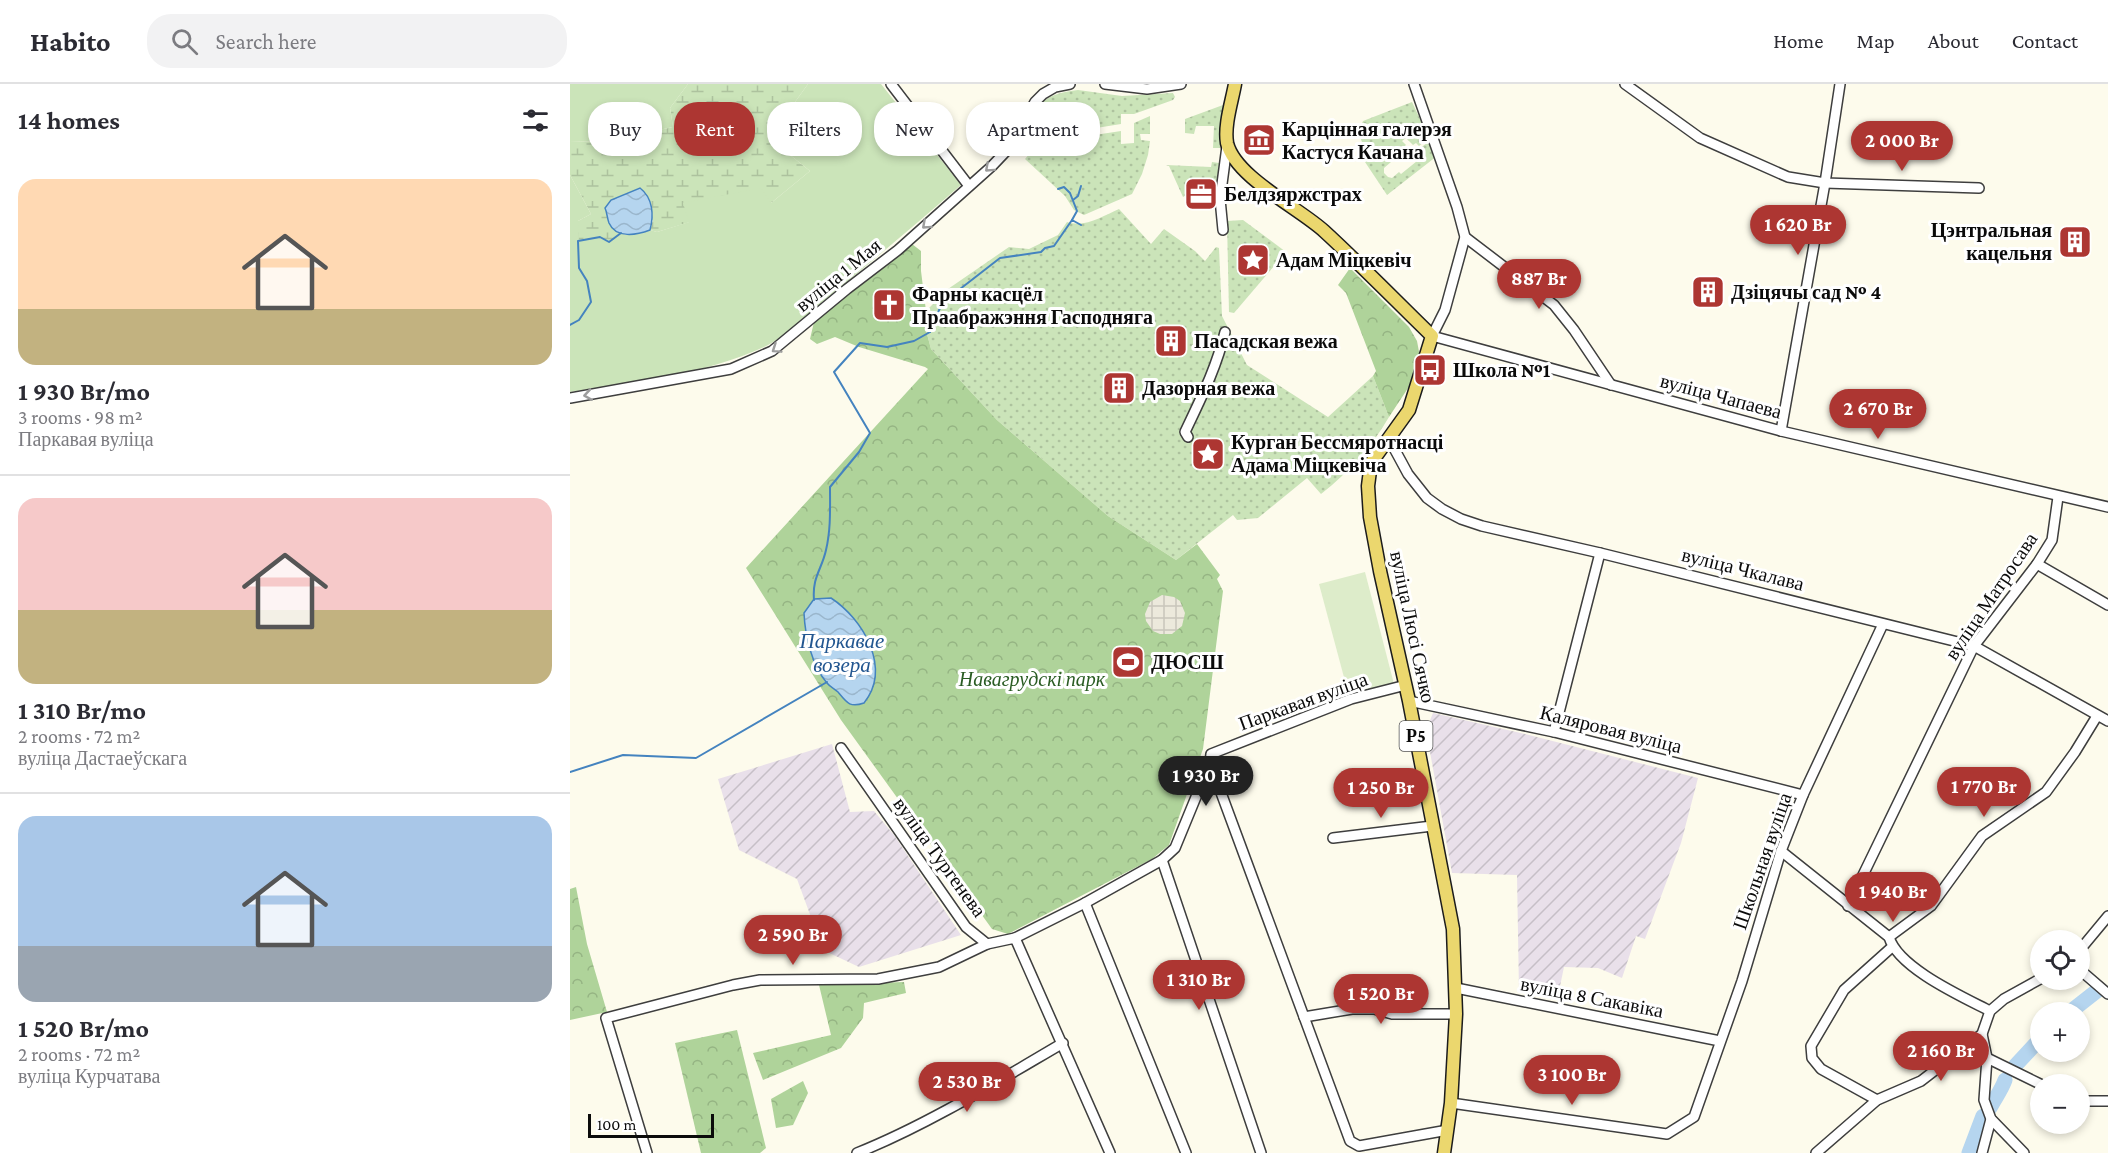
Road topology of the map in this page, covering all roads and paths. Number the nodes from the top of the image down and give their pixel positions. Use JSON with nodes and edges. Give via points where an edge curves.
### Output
{"nodes":[{"id":1,"x":891,"y":84,"type":"edge"},
{"id":2,"x":1070,"y":84,"type":"edge"},
{"id":3,"x":1104,"y":84,"type":"edge"},
{"id":4,"x":1181,"y":84,"type":"edge"},
{"id":5,"x":1235,"y":84,"type":"edge"},
{"id":6,"x":1414,"y":84,"type":"edge"},
{"id":7,"x":1625,"y":84,"type":"edge"},
{"id":8,"x":1839,"y":84,"type":"edge"},
{"id":9,"x":1227,"y":143,"type":"junction"},
{"id":10,"x":1824,"y":183,"type":"junction"},
{"id":11,"x":969,"y":186,"type":"junction"},
{"id":12,"x":1979,"y":188,"type":"dead end"},
{"id":13,"x":1223,"y":230,"type":"dead end"},
{"id":14,"x":1465,"y":237,"type":"junction"},
{"id":15,"x":1225,"y":332,"type":"dead end"},
{"id":16,"x":1432,"y":336,"type":"junction"},
{"id":17,"x":1611,"y":385,"type":"junction"},
{"id":18,"x":570,"y":398,"type":"edge"},
{"id":19,"x":1782,"y":431,"type":"junction"},
{"id":20,"x":1188,"y":437,"type":"dead end"},
{"id":21,"x":1389,"y":439,"type":"junction"},
{"id":22,"x":2058,"y":497,"type":"junction"},
{"id":23,"x":2108,"y":507,"type":"edge"},
{"id":24,"x":1600,"y":553,"type":"junction"},
{"id":25,"x":2037,"y":564,"type":"junction"},
{"id":26,"x":2108,"y":606,"type":"edge"},
{"id":27,"x":1883,"y":624,"type":"junction"},
{"id":28,"x":1974,"y":646,"type":"junction"},
{"id":29,"x":1406,"y":685,"type":"junction"},
{"id":30,"x":1409,"y":701,"type":"junction"},
{"id":31,"x":2097,"y":716,"type":"junction"},
{"id":32,"x":2108,"y":721,"type":"edge"},
{"id":33,"x":1554,"y":732,"type":"junction"},
{"id":34,"x":841,"y":748,"type":"dead end"},
{"id":35,"x":1210,"y":763,"type":"junction"},
{"id":36,"x":1803,"y":795,"type":"junction"},
{"id":37,"x":1432,"y":826,"type":"junction"},
{"id":38,"x":1333,"y":838,"type":"dead end"},
{"id":39,"x":1781,"y":851,"type":"junction"},
{"id":40,"x":1162,"y":860,"type":"junction"},
{"id":41,"x":1084,"y":903,"type":"junction"},
{"id":42,"x":1848,"y":906,"type":"junction"},
{"id":43,"x":2108,"y":916,"type":"edge"},
{"id":44,"x":1889,"y":937,"type":"junction"},
{"id":45,"x":1015,"y":938,"type":"junction"},
{"id":46,"x":2090,"y":938,"type":"edge"},
{"id":47,"x":987,"y":944,"type":"junction"},
{"id":48,"x":1892,"y":947,"type":"junction"},
{"id":49,"x":2090,"y":978,"type":"edge"},
{"id":50,"x":2030,"y":985,"type":"edge"},
{"id":51,"x":1456,"y":988,"type":"junction"},
{"id":52,"x":2108,"y":994,"type":"edge"},
{"id":53,"x":1990,"y":1011,"type":"junction"},
{"id":54,"x":1456,"y":1014,"type":"junction"},
{"id":55,"x":1304,"y":1017,"type":"junction"},
{"id":56,"x":1982,"y":1034,"type":"junction"},
{"id":57,"x":1720,"y":1041,"type":"junction"},
{"id":58,"x":1063,"y":1043,"type":"junction"},
{"id":59,"x":1987,"y":1058,"type":"junction"},
{"id":60,"x":2030,"y":1079,"type":"edge"},
{"id":61,"x":1876,"y":1100,"type":"junction"},
{"id":62,"x":2090,"y":1101,"type":"edge"},
{"id":63,"x":2108,"y":1101,"type":"edge"},
{"id":64,"x":1451,"y":1103,"type":"junction"},
{"id":65,"x":1991,"y":1119,"type":"junction"},
{"id":66,"x":1448,"y":1130,"type":"junction"},
{"id":67,"x":647,"y":1153,"type":"edge"},
{"id":68,"x":857,"y":1153,"type":"edge"},
{"id":69,"x":1110,"y":1153,"type":"edge"},
{"id":70,"x":1186,"y":1153,"type":"edge"},
{"id":71,"x":1261,"y":1153,"type":"edge"},
{"id":72,"x":1444,"y":1153,"type":"edge"},
{"id":73,"x":1816,"y":1153,"type":"edge"},
{"id":74,"x":1982,"y":1153,"type":"edge"},
{"id":75,"x":2024,"y":1153,"type":"edge"}],
"edges":[{"from":1,"to":11,"type":"street"},
{"from":2,"to":11,"type":"street","name":"вуліца 1 Мая","one_way":true,"via":[[1055,87],[1035,102],[1006,152]]},
{"from":3,"to":4,"type":"street","via":[[1148,88]]},
{"from":5,"to":9,"type":"main road"},
{"from":6,"to":14,"type":"street"},
{"from":7,"to":10,"type":"street","via":[[1719,148],[1788,177]]},
{"from":8,"to":10,"type":"street"},
{"from":9,"to":13,"type":"street","via":[[1220,199]]},
{"from":9,"to":16,"type":"main road","via":[[1254,180],[1322,230]]},
{"from":10,"to":12,"type":"street"},
{"from":10,"to":19,"type":"street"},
{"from":11,"to":18,"type":"street","name":"вуліца 1 Мая","one_way":true,"via":[[898,250],[764,356],[731,369]]},
{"from":14,"to":16,"type":"street","via":[[1445,310]]},
{"from":14,"to":17,"type":"street","via":[[1554,305]]},
{"from":15,"to":20,"type":"street","via":[[1218,360],[1185,432]]},
{"from":16,"to":17,"type":"street","name":"вуліца Чапаева"},
{"from":16,"to":21,"type":"main road","name":"вуліца Люсі Сячко","number":"Р5","via":[[1409,410]]},
{"from":17,"to":19,"type":"street","name":"вуліца Чапаева"},
{"from":19,"to":22,"type":"street","name":"вуліца Чапаева"},
{"from":21,"to":24,"type":"street","name":"вуліца Чкалава","via":[[1408,474],[1427,498],[1442,509],[1482,526]]},
{"from":21,"to":29,"type":"main road","name":"вуліца Люсі Сячко","number":"Р5","via":[[1371,463],[1370,517]]},
{"from":22,"to":23,"type":"street","name":"вуліца Чапаева"},
{"from":22,"to":25,"type":"street","name":"вуліца Матросава","via":[[2052,540]]},
{"from":24,"to":27,"type":"street","name":"вуліца Чкалава"},
{"from":24,"to":33,"type":"street"},
{"from":25,"to":26,"type":"street"},
{"from":25,"to":28,"type":"street","name":"вуліца Матросава"},
{"from":27,"to":28,"type":"street","name":"вуліца Чкалава"},
{"from":27,"to":36,"type":"street","name":"Школьная вуліца"},
{"from":28,"to":31,"type":"street","name":"вуліца Чкалава"},
{"from":28,"to":42,"type":"street","name":"вуліца Матросава"},
{"from":29,"to":30,"type":"main road","name":"вуліца Люсі Сячко","number":"Р5"},
{"from":29,"to":35,"type":"street","name":"Паркавая вуліца","via":[[1351,699],[1211,754]]},
{"from":30,"to":33,"type":"street","name":"Каляровая вуліца"},
{"from":30,"to":37,"type":"main road","name":"вуліца Люсі Сячко","number":"Р5"},
{"from":31,"to":32,"type":"street","name":"вуліца Чкалава"},
{"from":31,"to":44,"type":"street","via":[[2046,792],[1982,836],[1931,906]]},
{"from":33,"to":36,"type":"street","name":"Каляровая вуліца"},
{"from":34,"to":47,"type":"street","name":"вуліца Тургенева","via":[[966,927]]},
{"from":35,"to":40,"type":"street","name":"Паркавая вуліца","via":[[1175,848]]},
{"from":35,"to":55,"type":"street"},
{"from":36,"to":39,"type":"street","name":"Школьная вуліца"},
{"from":37,"to":38,"type":"street"},
{"from":37,"to":51,"type":"main road","name":"вуліца Люсі Сячко","number":"Р5","via":[[1453,929]]},
{"from":39,"to":42,"type":"street"},
{"from":39,"to":57,"type":"street","name":"Школьная вуліца"},
{"from":40,"to":41,"type":"street","name":"Паркавая вуліца"},
{"from":40,"to":71,"type":"street"},
{"from":41,"to":45,"type":"street","name":"Паркавая вуліца"},
{"from":41,"to":70,"type":"street"},
{"from":42,"to":44,"type":"street"},
{"from":43,"to":46,"type":"street"},
{"from":44,"to":48,"type":"street"},
{"from":45,"to":47,"type":"street","name":"вуліца Тургенева"},
{"from":45,"to":58,"type":"street"},
{"from":47,"to":67,"type":"street","via":[[939,967],[878,978],[760,980],[606,1018]]},
{"from":48,"to":53,"type":"street","via":[[1931,981]]},
{"from":48,"to":61,"type":"street","via":[[1844,990],[1811,1046],[1812,1058],[1821,1069]]},
{"from":49,"to":52,"type":"street"},
{"from":50,"to":53,"type":"street"},
{"from":51,"to":54,"type":"main road","name":"вуліца Люсі Сячко","number":"Р5"},
{"from":51,"to":57,"type":"street","name":"вуліца 8 Сакавіка"},
{"from":53,"to":56,"type":"street"},
{"from":54,"to":55,"type":"street","via":[[1392,1014],[1352,1009]]},
{"from":54,"to":64,"type":"main road","name":"вуліца Люсі Сячко","number":"Р5"},
{"from":55,"to":66,"type":"street","via":[[1350,1142],[1359,1146]]},
{"from":56,"to":59,"type":"street"},
{"from":56,"to":61,"type":"street","via":[[1921,1081]]},
{"from":57,"to":64,"type":"street","name":"Школьная вуліца","via":[[1694,1117],[1667,1134]]},
{"from":58,"to":68,"type":"street"},
{"from":58,"to":69,"type":"street"},
{"from":59,"to":60,"type":"street"},
{"from":59,"to":65,"type":"street","via":[[1984,1100]]},
{"from":61,"to":73,"type":"street"},
{"from":62,"to":63,"type":"street"},
{"from":64,"to":66,"type":"main road","name":"вуліца Люсі Сячко","number":"Р5"},
{"from":65,"to":74,"type":"street"},
{"from":65,"to":75,"type":"street"},
{"from":66,"to":72,"type":"main road","name":"вуліца Люсі Сячко","number":"Р5"}]}
